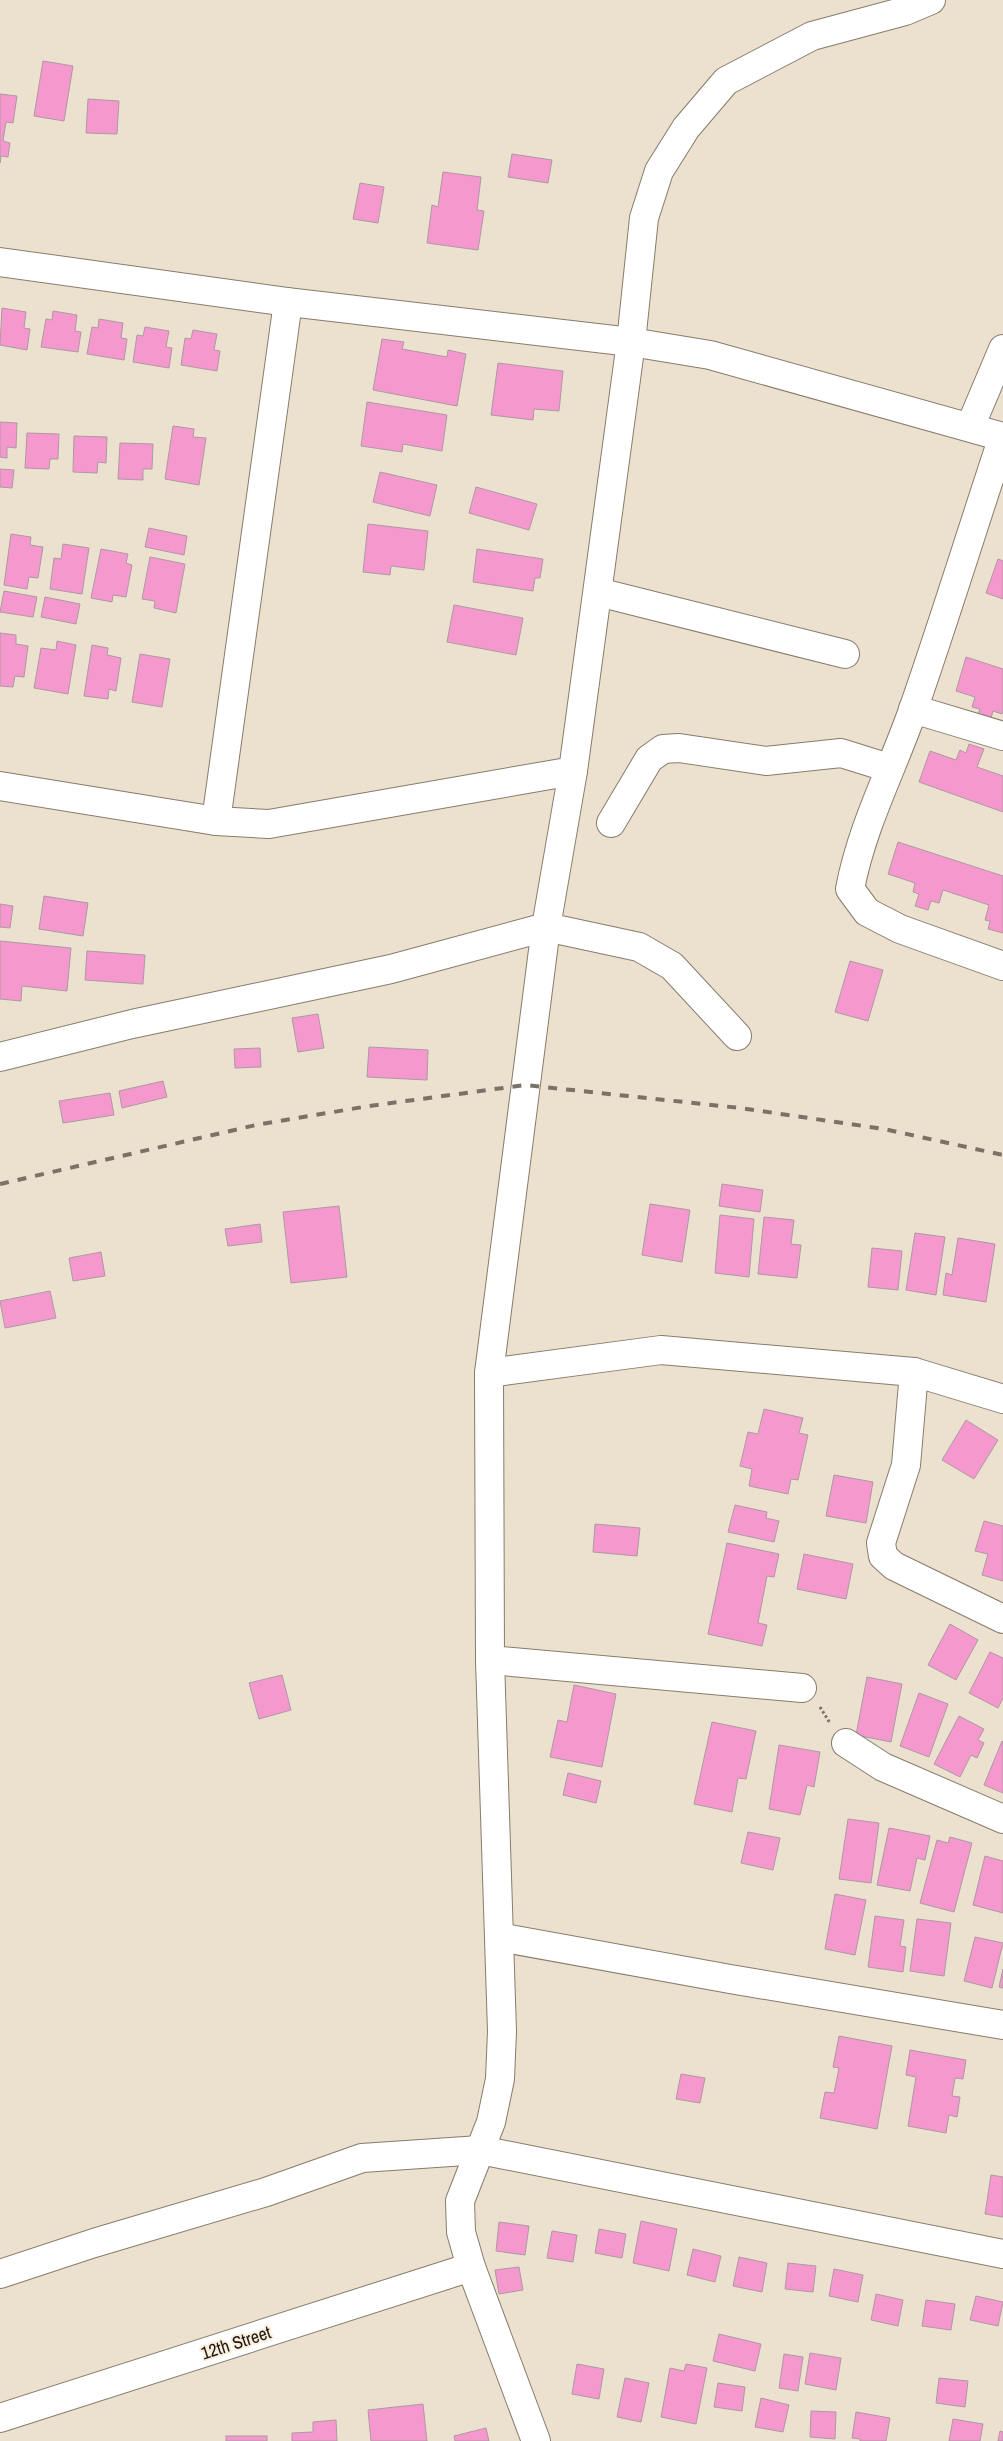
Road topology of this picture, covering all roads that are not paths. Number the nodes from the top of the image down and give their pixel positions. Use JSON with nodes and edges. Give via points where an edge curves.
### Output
{"nodes":[{"id":1,"x":931,"y":0,"type":"edge"},
{"id":2,"x":0,"y":262,"type":"edge"},
{"id":3,"x":288,"y":302,"type":"junction"},
{"id":4,"x":631,"y":342,"type":"junction"},
{"id":5,"x":1003,"y":349,"type":"edge"},
{"id":6,"x":970,"y":428,"type":"junction"},
{"id":7,"x":1003,"y":437,"type":"edge"},
{"id":8,"x":598,"y":592,"type":"junction"},
{"id":9,"x":845,"y":654,"type":"dead end"},
{"id":10,"x":913,"y":709,"type":"junction"},
{"id":11,"x":1003,"y":736,"type":"edge"},
{"id":12,"x":889,"y":768,"type":"junction"},
{"id":13,"x":573,"y":771,"type":"junction"},
{"id":14,"x":0,"y":786,"type":"edge"},
{"id":15,"x":216,"y":821,"type":"junction"},
{"id":16,"x":611,"y":823,"type":"dead end"},
{"id":17,"x":546,"y":927,"type":"junction"},
{"id":18,"x":1003,"y":966,"type":"edge"},
{"id":19,"x":737,"y":1036,"type":"dead end"},
{"id":20,"x":0,"y":1057,"type":"edge"},
{"id":21,"x":914,"y":1372,"type":"junction"},
{"id":22,"x":489,"y":1373,"type":"junction"},
{"id":23,"x":1003,"y":1399,"type":"edge"},
{"id":24,"x":1003,"y":1619,"type":"edge"},
{"id":25,"x":490,"y":1660,"type":"junction"},
{"id":26,"x":802,"y":1688,"type":"dead end"},
{"id":27,"x":846,"y":1744,"type":"dead end"},
{"id":28,"x":1003,"y":1819,"type":"edge"},
{"id":29,"x":499,"y":1937,"type":"junction"},
{"id":30,"x":1003,"y":2025,"type":"edge"},
{"id":31,"x":480,"y":2150,"type":"junction"},
{"id":32,"x":1003,"y":2254,"type":"edge"},
{"id":33,"x":472,"y":2267,"type":"junction"},
{"id":34,"x":0,"y":2274,"type":"edge"},
{"id":35,"x":0,"y":2418,"type":"edge"},
{"id":36,"x":536,"y":2441,"type":"edge"}],
"edges":[{"from":1,"to":4,"type":"street","via":[[904,11],[812,36],[726,81],[686,128],[659,171],[644,218]]},
{"from":2,"to":3,"type":"street"},
{"from":3,"to":4,"type":"street"},
{"from":3,"to":15,"type":"street"},
{"from":4,"to":6,"type":"street","via":[[710,356]]},
{"from":4,"to":8,"type":"street"},
{"from":5,"to":6,"type":"street"},
{"from":6,"to":7,"type":"street"},
{"from":7,"to":10,"type":"street"},
{"from":8,"to":9,"type":"street"},
{"from":8,"to":13,"type":"street"},
{"from":10,"to":11,"type":"street"},
{"from":10,"to":12,"type":"street"},
{"from":12,"to":16,"type":"street","via":[[841,753],[766,761],[679,748],[663,749],[650,759]]},
{"from":12,"to":18,"type":"street","via":[[856,860],[850,889],[867,912],[900,930]]},
{"from":13,"to":15,"type":"street","via":[[269,824]]},
{"from":13,"to":17,"type":"street"},
{"from":14,"to":15,"type":"street"},
{"from":17,"to":19,"type":"street","via":[[639,947],[661,958]]},
{"from":17,"to":20,"type":"street","via":[[391,969],[132,1024]]},
{"from":17,"to":22,"type":"street"},
{"from":21,"to":22,"type":"street","via":[[661,1350]]},
{"from":21,"to":23,"type":"street"},
{"from":21,"to":24,"type":"street","via":[[906,1465],[881,1543],[883,1556],[894,1566]]},
{"from":22,"to":25,"type":"street"},
{"from":25,"to":26,"type":"street"},
{"from":25,"to":29,"type":"street"},
{"from":27,"to":28,"type":"street","via":[[883,1766]]},
{"from":29,"to":30,"type":"street"},
{"from":29,"to":31,"type":"street","via":[[500,2079],[491,2122]]},
{"from":31,"to":32,"type":"street"},
{"from":31,"to":33,"type":"street","via":[[460,2201],[461,2232]]},
{"from":31,"to":34,"type":"street","via":[[362,2158],[266,2192]]},
{"from":33,"to":35,"type":"street","name":"12th Street"},
{"from":33,"to":36,"type":"street"}]}
